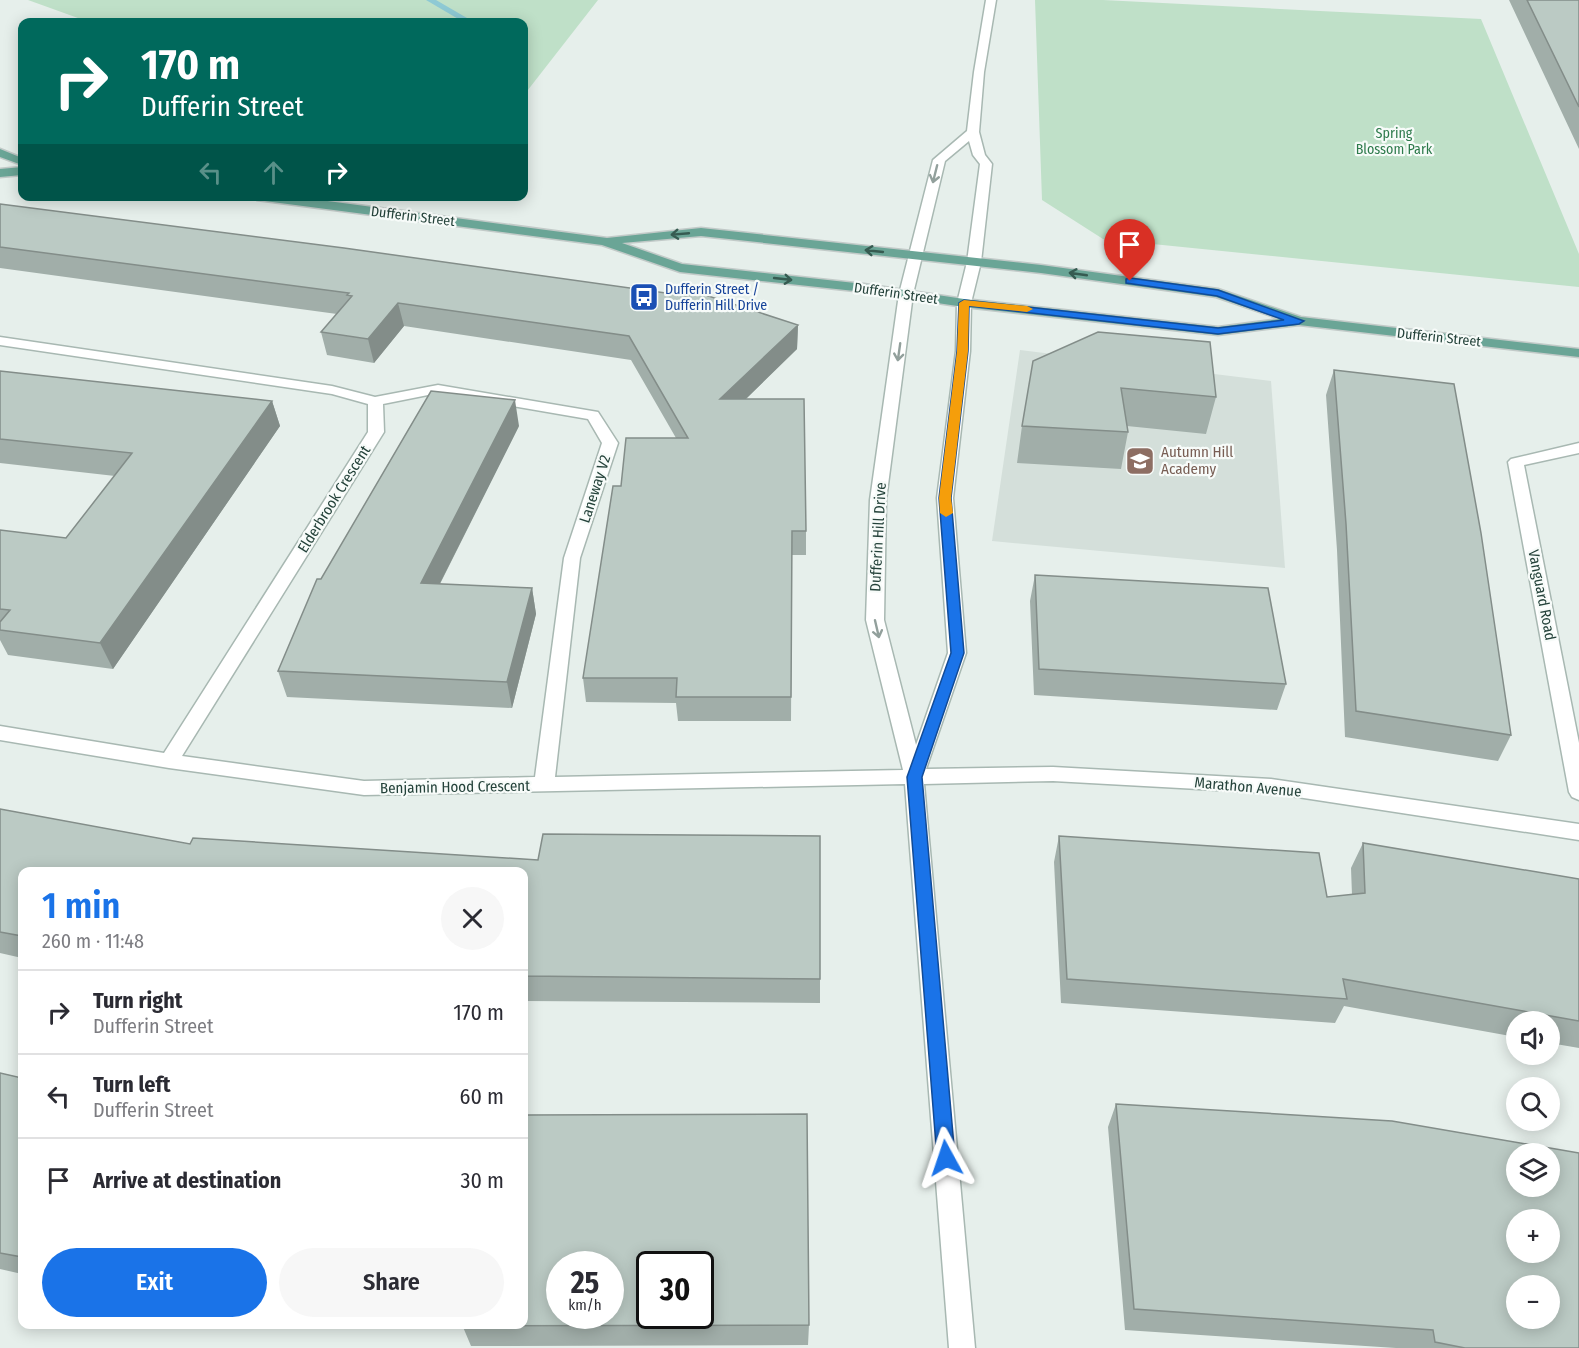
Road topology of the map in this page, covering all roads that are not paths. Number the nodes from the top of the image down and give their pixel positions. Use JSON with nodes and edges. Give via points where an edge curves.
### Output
{"nodes":[{"id":1,"x":991,"y":0,"type":"edge"},
{"id":2,"x":973,"y":132,"type":"junction"},
{"id":3,"x":0,"y":153,"type":"edge"},
{"id":4,"x":18,"y":160,"type":"edge"},
{"id":5,"x":18,"y":171,"type":"edge"},
{"id":6,"x":0,"y":173,"type":"edge"},
{"id":7,"x":296,"y":201,"type":"edge"},
{"id":8,"x":604,"y":241,"type":"junction"},
{"id":9,"x":916,"y":256,"type":"junction"},
{"id":10,"x":974,"y":262,"type":"junction"},
{"id":11,"x":906,"y":294,"type":"junction"},
{"id":12,"x":964,"y":303,"type":"junction"},
{"id":13,"x":1299,"y":321,"type":"junction"},
{"id":14,"x":0,"y":341,"type":"edge"},
{"id":15,"x":1579,"y":353,"type":"edge"},
{"id":16,"x":375,"y":401,"type":"junction"},
{"id":17,"x":1579,"y":448,"type":"edge"},
{"id":18,"x":0,"y":733,"type":"edge"},
{"id":19,"x":170,"y":761,"type":"junction"},
{"id":20,"x":914,"y":777,"type":"junction"},
{"id":21,"x":544,"y":785,"type":"junction"},
{"id":22,"x":1579,"y":792,"type":"edge"},
{"id":23,"x":1579,"y":832,"type":"edge"},
{"id":24,"x":962,"y":1348,"type":"edge"}],
"edges":[{"from":1,"to":2,"type":"street"},
{"from":2,"to":9,"type":"street","name":"Dufferin Hill Drive","one_way":true,"via":[[939,159]]},
{"from":2,"to":10,"type":"street","name":"Dufferin Hill Drive","via":[[979,155],[986,164]]},
{"from":3,"to":4,"type":"main road"},
{"from":5,"to":6,"type":"main road"},
{"from":7,"to":8,"type":"main road","name":"Dufferin Street"},
{"from":9,"to":8,"type":"main road","name":"Dufferin Street","one_way":true,"via":[[701,232]]},
{"from":8,"to":11,"type":"main road","name":"Dufferin Street","one_way":true,"via":[[680,268]]},
{"from":9,"to":10,"type":"main road","name":"Dufferin Street"},
{"from":9,"to":11,"type":"street","name":"Dufferin Hill Drive"},
{"from":10,"to":12,"type":"street","name":"Dufferin Hill Drive"},
{"from":13,"to":10,"type":"main road","name":"Dufferin Street","one_way":true,"via":[[1218,293]]},
{"from":11,"to":12,"type":"main road","name":"Dufferin Street"},
{"from":11,"to":20,"type":"street","name":"Dufferin Hill Drive","one_way":true,"via":[[878,500],[875,620]]},
{"from":12,"to":13,"type":"main road","name":"Dufferin Street","via":[[1218,331]]},
{"from":12,"to":20,"type":"street","name":"Dufferin Hill Drive","via":[[963,351],[945,498],[957,653]]},
{"from":13,"to":15,"type":"main road","name":"Dufferin Street"},
{"from":14,"to":16,"type":"street","via":[[332,390]]},
{"from":16,"to":19,"type":"street","name":"Elderbrook Crescent","via":[[375,432]]},
{"from":16,"to":21,"type":"street","name":"Laneway V2","via":[[438,389],[592,415],[610,443],[572,558]]},
{"from":17,"to":22,"type":"street","name":"Vanguard Road","via":[[1516,462]]},
{"from":18,"to":19,"type":"street","name":"Benjamin Hood Crescent"},
{"from":19,"to":21,"type":"street","name":"Benjamin Hood Crescent","via":[[364,788]]},
{"from":20,"to":21,"type":"street","name":"Benjamin Hood Crescent"},
{"from":20,"to":23,"type":"street","name":"Marathon Avenue","via":[[1053,774],[1271,786]]},
{"from":20,"to":24,"type":"street","name":"Dufferin Hill Drive"}]}
